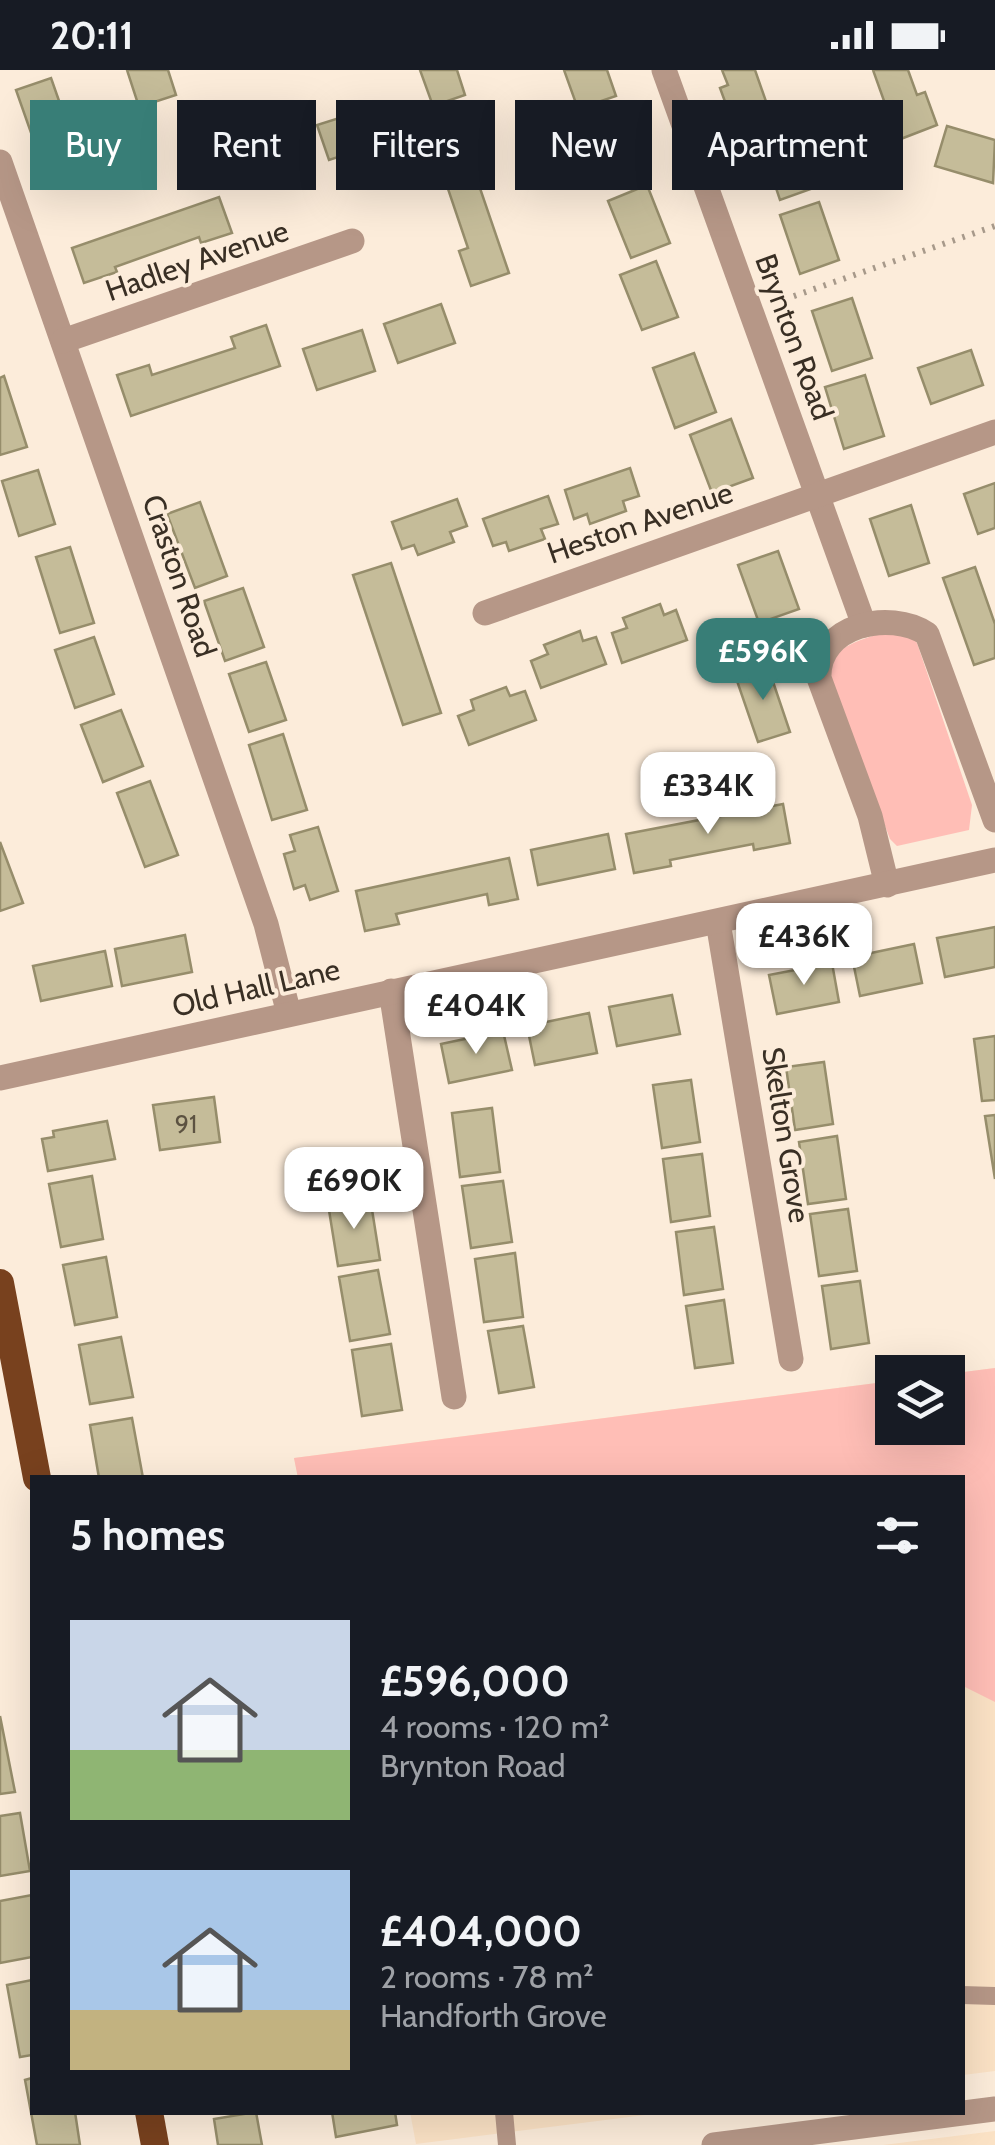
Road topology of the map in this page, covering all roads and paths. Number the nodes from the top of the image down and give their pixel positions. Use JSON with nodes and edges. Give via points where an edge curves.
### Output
{"nodes":[{"id":1,"x":664,"y":70,"type":"edge"},
{"id":2,"x":0,"y":162,"type":"edge"},
{"id":3,"x":995,"y":226,"type":"edge"},
{"id":4,"x":352,"y":242,"type":"dead end"},
{"id":5,"x":750,"y":312,"type":"junction"},
{"id":6,"x":64,"y":341,"type":"junction"},
{"id":7,"x":995,"y":432,"type":"edge"},
{"id":8,"x":817,"y":496,"type":"junction"},
{"id":9,"x":485,"y":612,"type":"dead end"},
{"id":10,"x":864,"y":625,"type":"junction"},
{"id":11,"x":995,"y":820,"type":"edge"},
{"id":12,"x":995,"y":860,"type":"edge"},
{"id":13,"x":887,"y":886,"type":"junction"},
{"id":14,"x":718,"y":922,"type":"junction"},
{"id":15,"x":391,"y":991,"type":"junction"},
{"id":16,"x":289,"y":1014,"type":"junction"},
{"id":17,"x":0,"y":1078,"type":"edge"},
{"id":18,"x":0,"y":1282,"type":"edge"},
{"id":19,"x":791,"y":1359,"type":"dead end"},
{"id":20,"x":454,"y":1397,"type":"dead end"},
{"id":21,"x":36,"y":1475,"type":"edge"},
{"id":22,"x":965,"y":1995,"type":"edge"},
{"id":23,"x":995,"y":1996,"type":"edge"},
{"id":24,"x":995,"y":2110,"type":"edge"},
{"id":25,"x":965,"y":2113,"type":"edge"},
{"id":26,"x":150,"y":2115,"type":"edge"},
{"id":27,"x":504,"y":2115,"type":"edge"},
{"id":28,"x":936,"y":2115,"type":"edge"},
{"id":29,"x":900,"y":2118,"type":"edge"},
{"id":30,"x":155,"y":2145,"type":"edge"},
{"id":31,"x":507,"y":2145,"type":"edge"},
{"id":32,"x":714,"y":2145,"type":"edge"}],
"edges":[{"from":1,"to":5,"type":"street","name":"Brynton Road"},
{"from":2,"to":6,"type":"street","name":"Craston Road"},
{"from":3,"to":5,"type":"path"},
{"from":4,"to":6,"type":"street","name":"Hadley Avenue"},
{"from":5,"to":8,"type":"street","name":"Brynton Road"},
{"from":6,"to":16,"type":"street","name":"Craston Road","via":[[266,924]]},
{"from":7,"to":8,"type":"street","name":"Heston Avenue"},
{"from":8,"to":9,"type":"street","name":"Heston Avenue"},
{"from":8,"to":10,"type":"street","name":"Brynton Road"},
{"from":10,"to":11,"type":"street","via":[[914,625],[933,642]]},
{"from":10,"to":13,"type":"street","via":[[828,645],[819,678],[870,816]]},
{"from":12,"to":13,"type":"street","name":"Old Hall Lane"},
{"from":13,"to":14,"type":"street","name":"Old Hall Lane"},
{"from":14,"to":15,"type":"street","name":"Old Hall Lane"},
{"from":14,"to":19,"type":"street","name":"Skelton Grove"},
{"from":15,"to":16,"type":"street","name":"Old Hall Lane"},
{"from":15,"to":20,"type":"street"},
{"from":16,"to":17,"type":"street","name":"Old Hall Lane"},
{"from":18,"to":21,"type":"highway"},
{"from":22,"to":23,"type":"lane"},
{"from":24,"to":25,"type":"street"},
{"from":26,"to":30,"type":"highway"},
{"from":27,"to":31,"type":"lane"},
{"from":28,"to":29,"type":"street"},
{"from":29,"to":32,"type":"street"}]}
